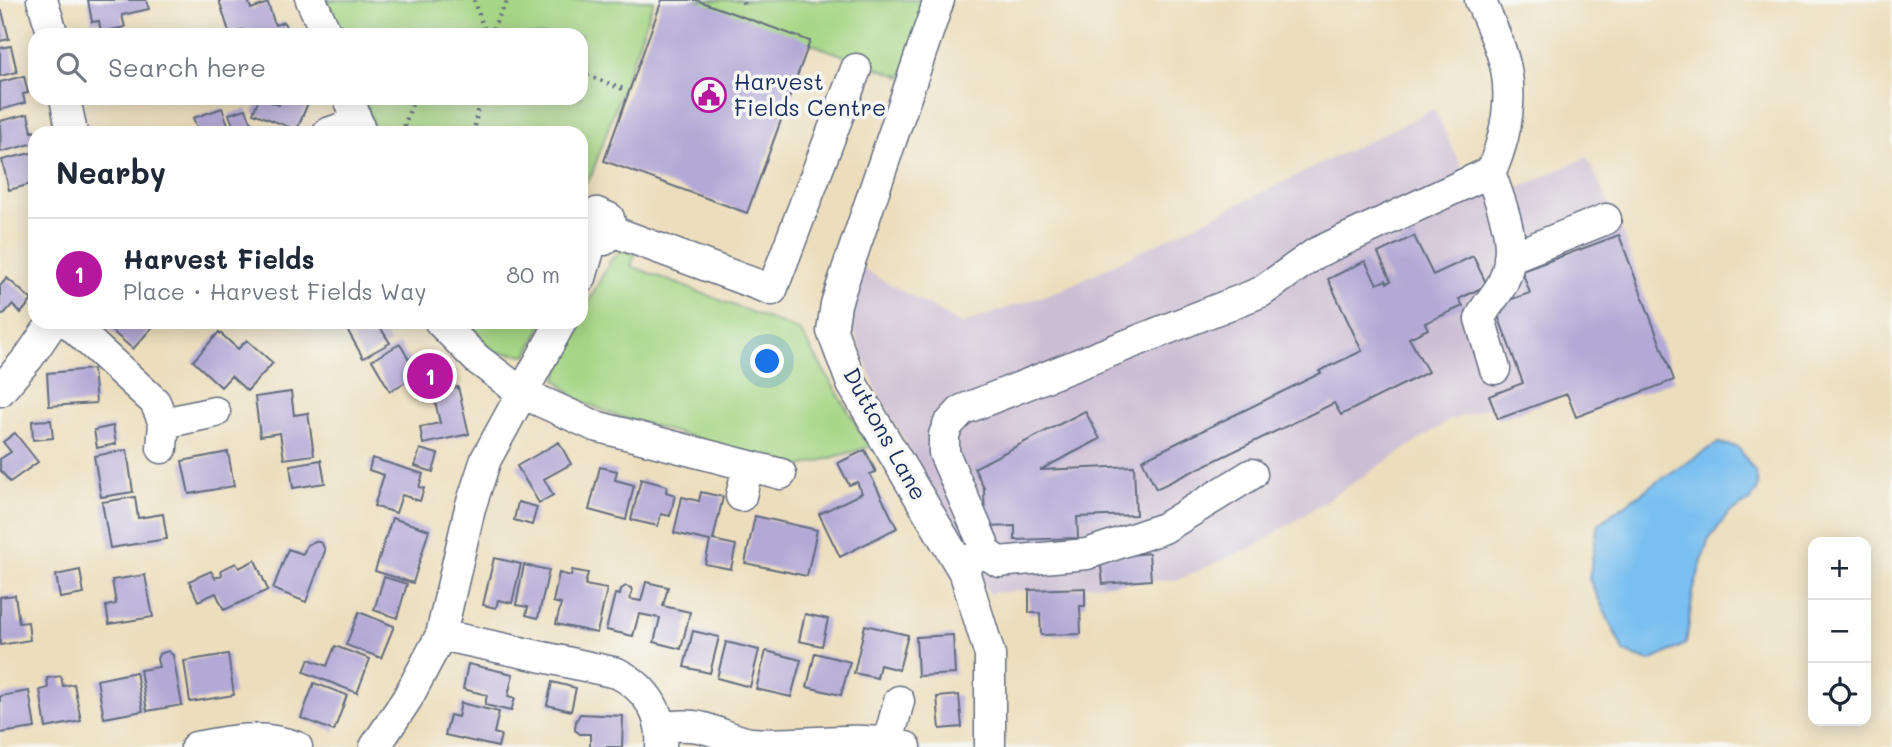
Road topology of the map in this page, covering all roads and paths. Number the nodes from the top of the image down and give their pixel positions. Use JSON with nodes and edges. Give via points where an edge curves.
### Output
{"nodes":[{"id":1,"x":42,"y":0,"type":"edge"},
{"id":2,"x":311,"y":0,"type":"edge"},
{"id":3,"x":474,"y":0,"type":"edge"},
{"id":4,"x":508,"y":0,"type":"edge"},
{"id":5,"x":939,"y":0,"type":"edge"},
{"id":6,"x":1480,"y":0,"type":"edge"},
{"id":7,"x":52,"y":28,"type":"edge"},
{"id":8,"x":324,"y":28,"type":"edge"},
{"id":9,"x":484,"y":28,"type":"edge"},
{"id":10,"x":491,"y":28,"type":"edge"},
{"id":11,"x":856,"y":69,"type":"dead end"},
{"id":12,"x":588,"y":76,"type":"edge"},
{"id":13,"x":626,"y":90,"type":"dead end"},
{"id":14,"x":66,"y":105,"type":"edge"},
{"id":15,"x":412,"y":105,"type":"edge"},
{"id":16,"x":478,"y":105,"type":"edge"},
{"id":17,"x":71,"y":126,"type":"edge"},
{"id":18,"x":404,"y":126,"type":"edge"},
{"id":19,"x":475,"y":126,"type":"edge"},
{"id":20,"x":1490,"y":172,"type":"junction"},
{"id":21,"x":1606,"y":219,"type":"dead end"},
{"id":22,"x":1509,"y":258,"type":"junction"},
{"id":23,"x":588,"y":264,"type":"edge"},
{"id":24,"x":48,"y":329,"type":"edge"},
{"id":25,"x":76,"y":329,"type":"edge"},
{"id":26,"x":447,"y":329,"type":"edge"},
{"id":27,"x":557,"y":329,"type":"edge"},
{"id":28,"x":1495,"y":369,"type":"dead end"},
{"id":29,"x":0,"y":391,"type":"edge"},
{"id":30,"x":522,"y":393,"type":"junction"},
{"id":31,"x":215,"y":412,"type":"dead end"},
{"id":32,"x":748,"y":466,"type":"junction"},
{"id":33,"x":781,"y":474,"type":"dead end"},
{"id":34,"x":1252,"y":474,"type":"dead end"},
{"id":35,"x":741,"y":496,"type":"dead end"},
{"id":36,"x":971,"y":558,"type":"junction"},
{"id":37,"x":442,"y":635,"type":"junction"},
{"id":38,"x":899,"y":701,"type":"dead end"},
{"id":39,"x":662,"y":737,"type":"edge"},
{"id":40,"x":897,"y":744,"type":"edge"},
{"id":41,"x":196,"y":747,"type":"edge"},
{"id":42,"x":298,"y":747,"type":"edge"},
{"id":43,"x":375,"y":747,"type":"edge"},
{"id":44,"x":990,"y":747,"type":"edge"}],
"edges":[{"from":1,"to":7,"type":"street"},
{"from":2,"to":8,"type":"street"},
{"from":3,"to":9,"type":"path"},
{"from":4,"to":10,"type":"path"},
{"from":5,"to":36,"type":"street","name":"Duttons Lane","via":[[846,273],[832,331],[852,384]]},
{"from":6,"to":20,"type":"street","via":[[1505,58],[1510,96]]},
{"from":11,"to":23,"type":"street","via":[[772,290],[602,235]]},
{"from":12,"to":13,"type":"path"},
{"from":14,"to":17,"type":"street"},
{"from":15,"to":18,"type":"path"},
{"from":16,"to":19,"type":"path"},
{"from":20,"to":22,"type":"street","via":[[1510,232]]},
{"from":20,"to":36,"type":"street","via":[[1317,253],[1261,292],[961,410],[944,435],[944,453],[980,531],[983,543]]},
{"from":21,"to":22,"type":"street"},
{"from":22,"to":28,"type":"street","via":[[1503,283],[1480,319]]},
{"from":24,"to":29,"type":"street"},
{"from":25,"to":31,"type":"street","via":[[155,401],[163,435]]},
{"from":26,"to":30,"type":"street"},
{"from":27,"to":30,"type":"street"},
{"from":30,"to":32,"type":"street","via":[[595,426]]},
{"from":30,"to":37,"type":"street","via":[[482,471]]},
{"from":32,"to":33,"type":"street"},
{"from":32,"to":35,"type":"street"},
{"from":34,"to":36,"type":"street","via":[[1164,528],[1087,554],[999,562]]},
{"from":36,"to":44,"type":"street","name":"Duttons Lane","via":[[965,574],[990,655]]},
{"from":37,"to":39,"type":"street","via":[[617,673],[638,685],[652,704]]},
{"from":37,"to":43,"type":"street"},
{"from":38,"to":40,"type":"street"},
{"from":39,"to":40,"type":"street","via":[[684,725],[747,743],[786,746],[868,740]]},
{"from":41,"to":42,"type":"street","via":[[253,738]]}]}
